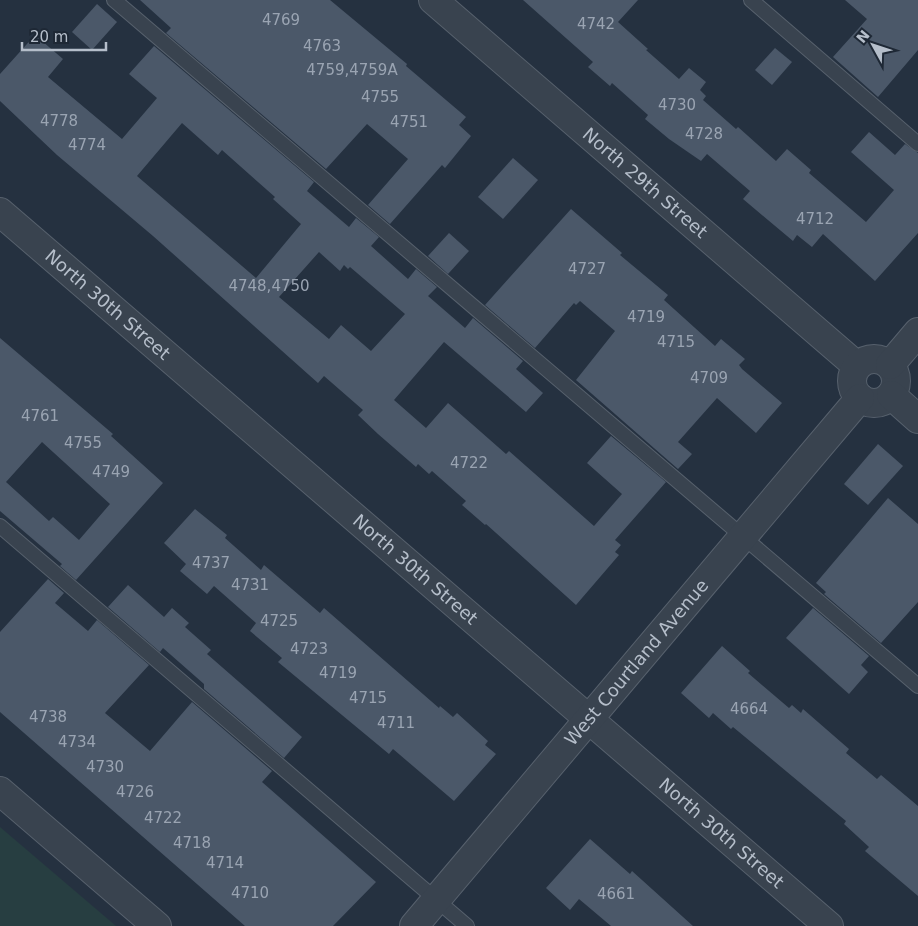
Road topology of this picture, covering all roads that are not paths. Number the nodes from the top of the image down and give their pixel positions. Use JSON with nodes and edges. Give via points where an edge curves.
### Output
{"nodes":[{"id":1,"x":114,"y":0,"type":"edge"},
{"id":2,"x":433,"y":0,"type":"edge"},
{"id":3,"x":751,"y":0,"type":"edge"},
{"id":4,"x":918,"y":144,"type":"edge"},
{"id":5,"x":0,"y":212,"type":"edge"},
{"id":6,"x":918,"y":332,"type":"edge"},
{"id":7,"x":890,"y":365,"type":"junction"},
{"id":8,"x":857,"y":366,"type":"junction"},
{"id":9,"x":891,"y":395,"type":"junction"},
{"id":10,"x":860,"y":398,"type":"junction"},
{"id":11,"x":918,"y":418,"type":"edge"},
{"id":12,"x":0,"y":526,"type":"edge"},
{"id":13,"x":743,"y":535,"type":"junction"},
{"id":14,"x":918,"y":686,"type":"edge"},
{"id":15,"x":589,"y":718,"type":"junction"},
{"id":16,"x":0,"y":791,"type":"edge"},
{"id":17,"x":436,"y":899,"type":"junction"},
{"id":18,"x":157,"y":926,"type":"edge"},
{"id":19,"x":414,"y":926,"type":"edge"},
{"id":20,"x":467,"y":926,"type":"edge"},
{"id":21,"x":829,"y":926,"type":"edge"}],
"edges":[{"from":1,"to":13,"type":"lane"},
{"from":2,"to":8,"type":"street","name":"North 29th Street"},
{"from":3,"to":4,"type":"lane"},
{"from":5,"to":15,"type":"street","name":"North 30th Street"},
{"from":6,"to":7,"type":"street"},
{"from":7,"to":8,"type":"street","via":[[872,358]]},
{"from":7,"to":9,"type":"street","via":[[896,378]]},
{"from":8,"to":10,"type":"street","via":[[852,385]]},
{"from":9,"to":10,"type":"street","via":[[874,403]]},
{"from":9,"to":11,"type":"street"},
{"from":10,"to":13,"type":"street","name":"West Courtland Avenue"},
{"from":12,"to":17,"type":"lane"},
{"from":13,"to":14,"type":"lane"},
{"from":13,"to":15,"type":"street","name":"West Courtland Avenue"},
{"from":15,"to":17,"type":"street","name":"West Courtland Avenue"},
{"from":15,"to":21,"type":"street","name":"North 30th Street"},
{"from":16,"to":18,"type":"street"},
{"from":17,"to":19,"type":"street","name":"West Courtland Avenue"},
{"from":17,"to":20,"type":"lane"}]}
